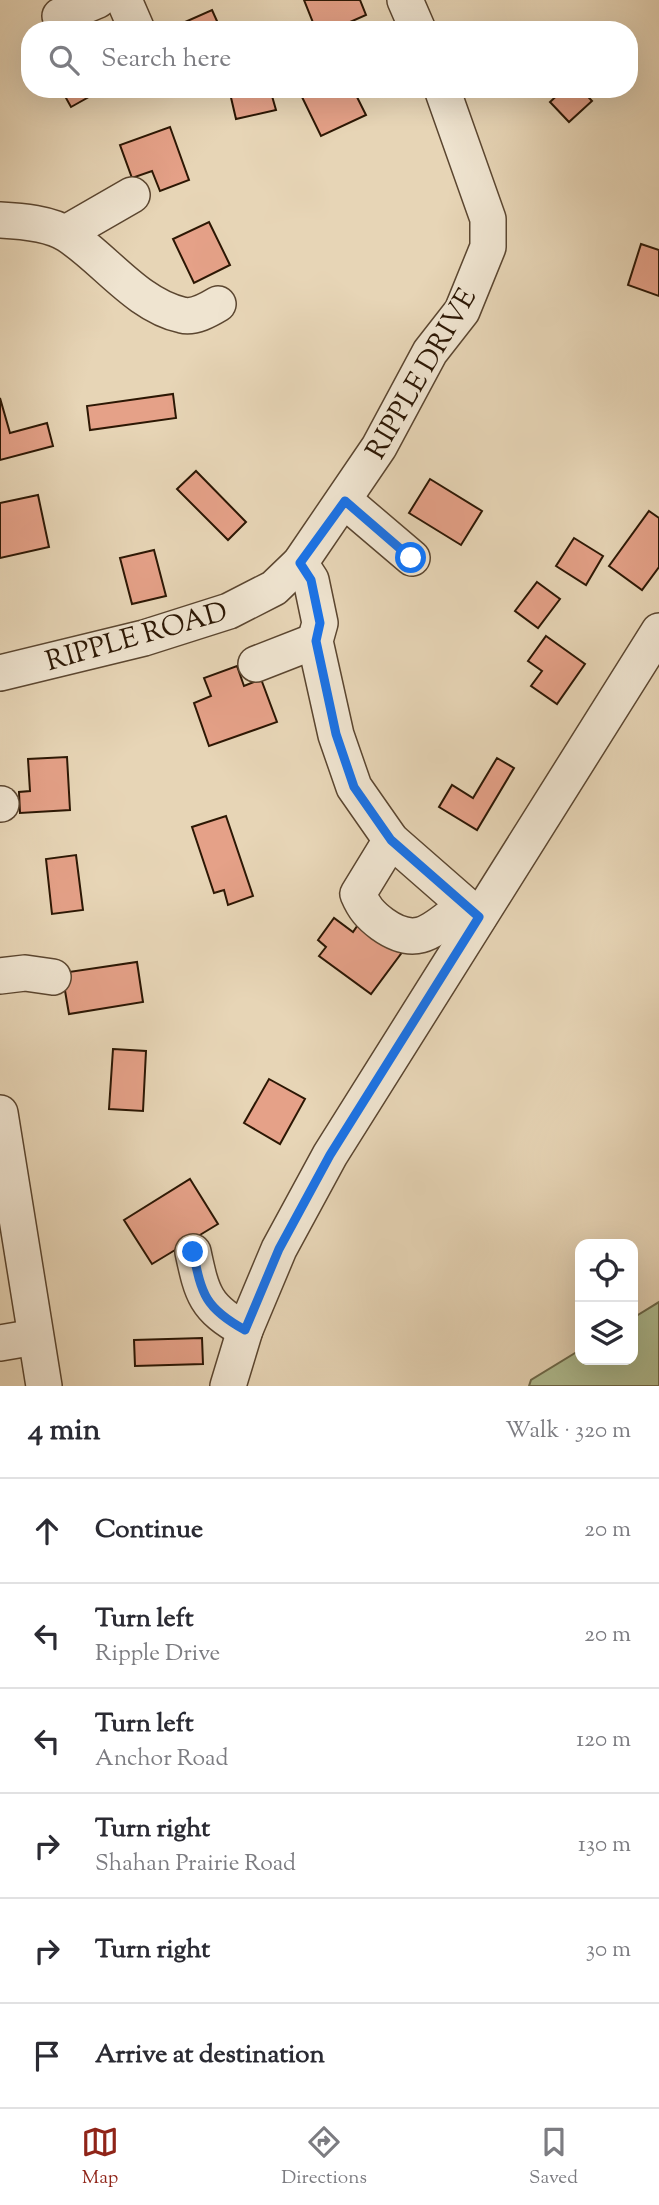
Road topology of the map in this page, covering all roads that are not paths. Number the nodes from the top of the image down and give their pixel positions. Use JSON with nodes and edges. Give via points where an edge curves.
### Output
{"nodes":[{"id":1,"x":98,"y":0,"type":"edge"},
{"id":2,"x":124,"y":0,"type":"edge"},
{"id":3,"x":405,"y":0,"type":"edge"},
{"id":4,"x":60,"y":16,"type":"dead end"},
{"id":5,"x":133,"y":21,"type":"edge"},
{"id":6,"x":414,"y":21,"type":"edge"},
{"id":7,"x":445,"y":98,"type":"edge"},
{"id":8,"x":132,"y":195,"type":"dead end"},
{"id":9,"x":0,"y":220,"type":"edge"},
{"id":10,"x":66,"y":233,"type":"junction"},
{"id":11,"x":218,"y":304,"type":"dead end"},
{"id":12,"x":345,"y":501,"type":"junction"},
{"id":13,"x":411,"y":558,"type":"dead end"},
{"id":14,"x":300,"y":563,"type":"junction"},
{"id":15,"x":659,"y":631,"type":"edge"},
{"id":16,"x":316,"y":641,"type":"junction"},
{"id":17,"x":256,"y":664,"type":"dead end"},
{"id":18,"x":0,"y":673,"type":"edge"},
{"id":19,"x":391,"y":840,"type":"junction"},
{"id":20,"x":472,"y":911,"type":"junction"},
{"id":21,"x":0,"y":976,"type":"edge"},
{"id":22,"x":53,"y":977,"type":"dead end"},
{"id":23,"x":0,"y":1113,"type":"edge"},
{"id":24,"x":193,"y":1252,"type":"dead end"},
{"id":25,"x":245,"y":1330,"type":"junction"},
{"id":26,"x":35,"y":1337,"type":"junction"},
{"id":27,"x":0,"y":1342,"type":"edge"},
{"id":28,"x":44,"y":1386,"type":"edge"},
{"id":29,"x":228,"y":1386,"type":"edge"}],
"edges":[{"from":1,"to":4,"type":"street"},
{"from":2,"to":5,"type":"street"},
{"from":3,"to":6,"type":"street"},
{"from":7,"to":12,"type":"street","name":"RIPPLE DRIVE","via":[[488,219],[488,247],[462,311],[430,352]]},
{"from":8,"to":10,"type":"street"},
{"from":9,"to":10,"type":"street"},
{"from":10,"to":11,"type":"street","via":[[148,300],[184,316]]},
{"from":12,"to":13,"type":"street"},
{"from":12,"to":14,"type":"street","name":"RIPPLE DRIVE"},
{"from":14,"to":16,"type":"street","via":[[311,580],[320,623]]},
{"from":14,"to":18,"type":"street","name":"RIPPLE ROAD","via":[[274,589],[229,611],[144,638]]},
{"from":15,"to":20,"type":"street"},
{"from":16,"to":17,"type":"street"},
{"from":16,"to":19,"type":"street","via":[[336,734],[354,787]]},
{"from":19,"to":20,"type":"street"},
{"from":19,"to":20,"type":"street","via":[[358,894],[364,909],[399,936],[418,936]]},
{"from":20,"to":25,"type":"street","via":[[279,1249]]},
{"from":21,"to":22,"type":"street"},
{"from":23,"to":26,"type":"street"},
{"from":24,"to":25,"type":"street","via":[[201,1291],[215,1310]]},
{"from":25,"to":29,"type":"street"},
{"from":26,"to":27,"type":"street"},
{"from":26,"to":28,"type":"street"}]}
